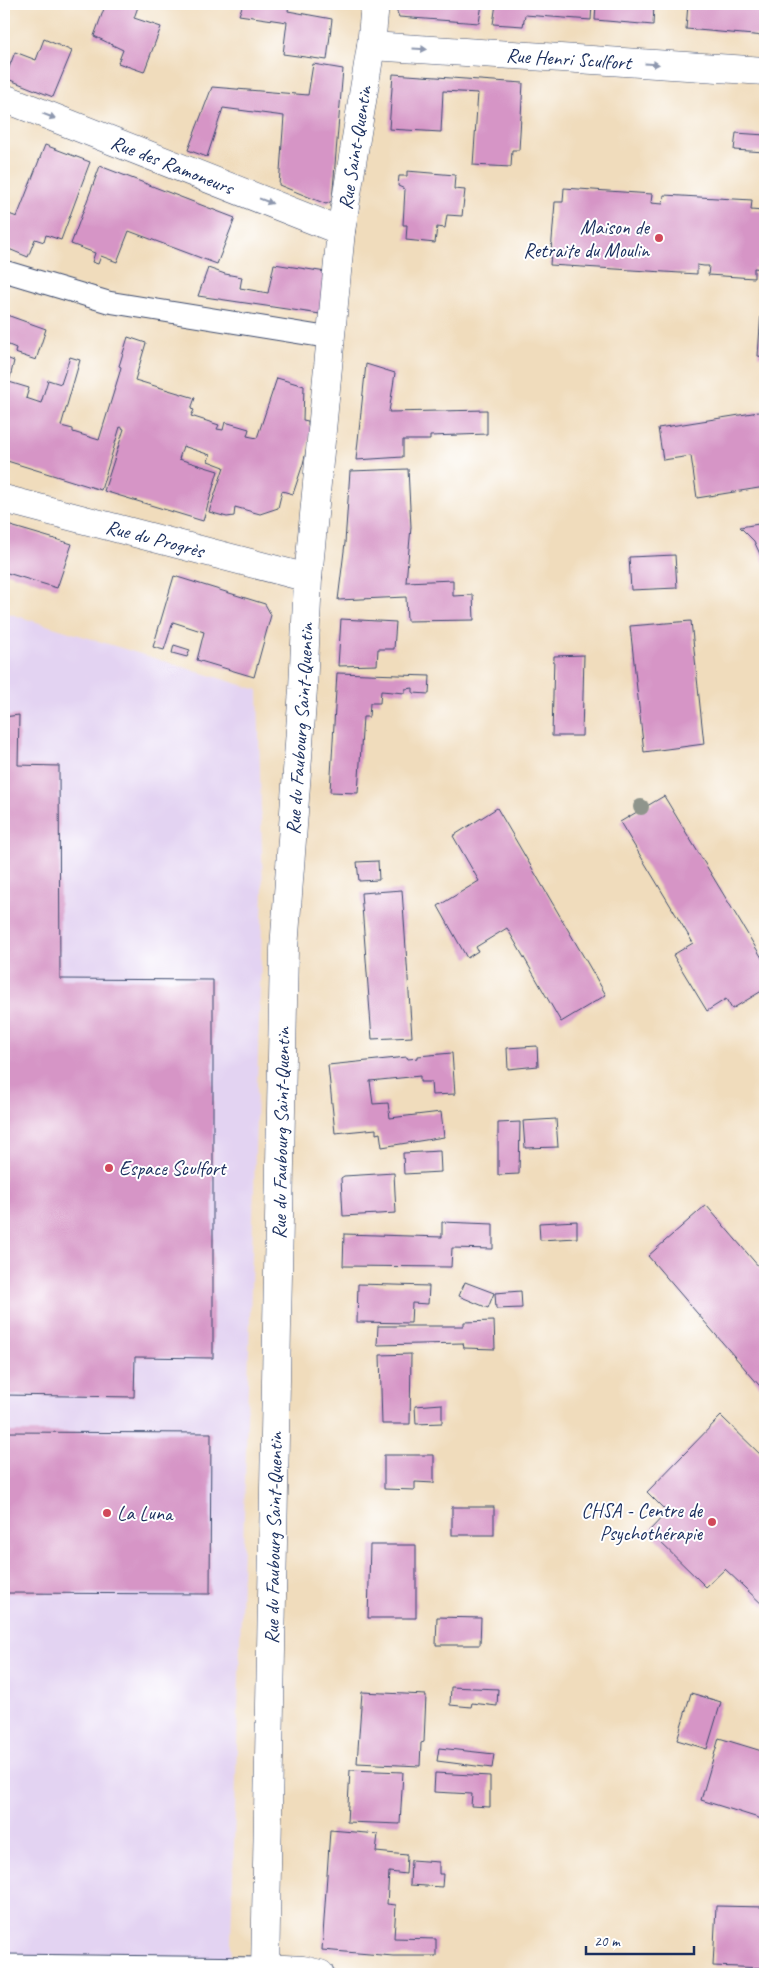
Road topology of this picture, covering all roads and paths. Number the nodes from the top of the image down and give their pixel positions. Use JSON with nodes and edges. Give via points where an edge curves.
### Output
{"nodes":[{"id":1,"x":375,"y":4,"type":"edge"},
{"id":2,"x":371,"y":46,"type":"junction"},
{"id":3,"x":765,"y":71,"type":"edge"},
{"id":4,"x":4,"y":98,"type":"edge"},
{"id":5,"x":341,"y":230,"type":"junction"},
{"id":6,"x":4,"y":271,"type":"edge"},
{"id":7,"x":335,"y":293,"type":"joint"},
{"id":8,"x":331,"y":338,"type":"junction"},
{"id":9,"x":4,"y":499,"type":"edge"},
{"id":10,"x":308,"y":578,"type":"junction"},
{"id":11,"x":4,"y":1965,"type":"edge"},
{"id":12,"x":266,"y":1971,"type":"edge"},
{"id":13,"x":320,"y":1974,"type":"edge"}],
"edges":[{"from":1,"to":2,"type":"street","name":"Rue Saint-Quentin"},
{"from":2,"to":3,"type":"street","name":"Rue Henri Sculfort","one_way":true},
{"from":2,"to":5,"type":"street","name":"Rue Saint-Quentin"},
{"from":4,"to":5,"type":"street","name":"Rue des Ramoneurs","one_way":true},
{"from":5,"to":7,"type":"street","name":"Rue Saint-Quentin"},
{"from":6,"to":8,"type":"lane","via":[[108,302]]},
{"from":7,"to":8,"type":"street","name":"Rue du Faubourg Saint-Quentin"},
{"from":8,"to":10,"type":"street","name":"Rue du Faubourg Saint-Quentin"},
{"from":9,"to":10,"type":"street","name":"Rue du Progrès"},
{"from":10,"to":12,"type":"street","name":"Rue du Faubourg Saint-Quentin","via":[[284,949]]},
{"from":11,"to":12,"type":"lane"},
{"from":12,"to":13,"type":"street","via":[[304,1970]]}]}
